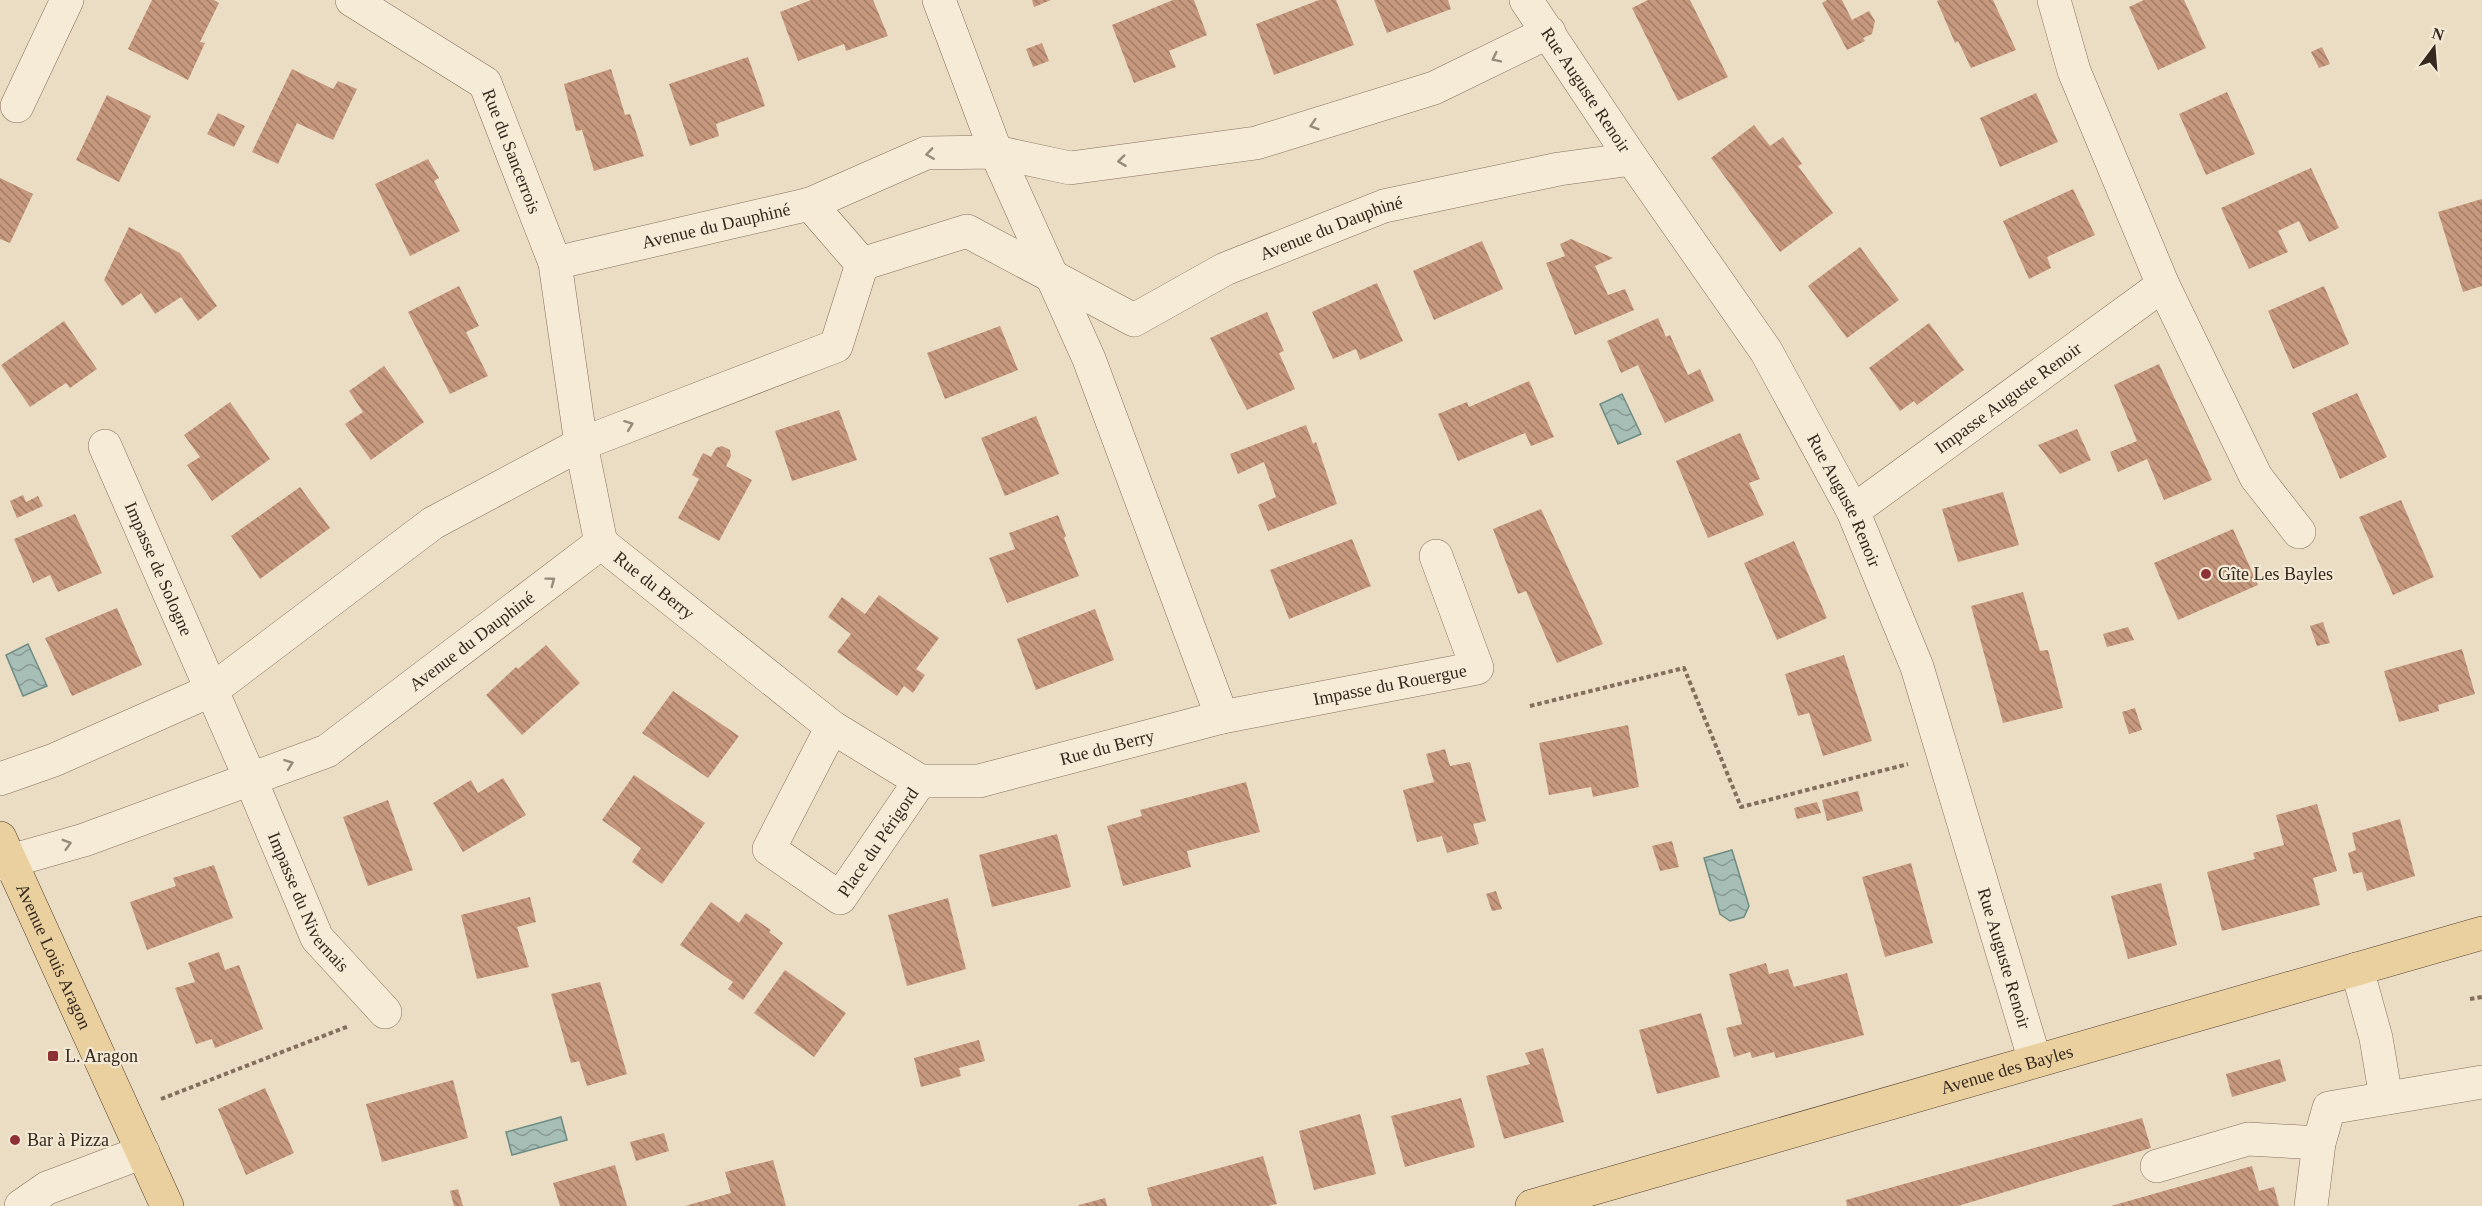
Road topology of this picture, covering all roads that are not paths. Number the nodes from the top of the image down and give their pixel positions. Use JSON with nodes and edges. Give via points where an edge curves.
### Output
{"nodes":[{"id":1,"x":66,"y":0,"type":"edge"},
{"id":2,"x":352,"y":0,"type":"edge"},
{"id":3,"x":939,"y":0,"type":"edge"},
{"id":4,"x":1526,"y":0,"type":"edge"},
{"id":5,"x":2054,"y":0,"type":"edge"},
{"id":6,"x":1548,"y":32,"type":"junction"},
{"id":7,"x":17,"y":106,"type":"dead end"},
{"id":8,"x":996,"y":152,"type":"junction"},
{"id":9,"x":1632,"y":159,"type":"junction"},
{"id":10,"x":810,"y":204,"type":"junction"},
{"id":11,"x":555,"y":263,"type":"junction"},
{"id":12,"x":862,"y":264,"type":"junction"},
{"id":13,"x":1054,"y":279,"type":"junction"},
{"id":14,"x":2163,"y":285,"type":"junction"},
{"id":15,"x":581,"y":444,"type":"junction"},
{"id":16,"x":105,"y":446,"type":"dead end"},
{"id":17,"x":1853,"y":511,"type":"junction"},
{"id":18,"x":2299,"y":532,"type":"dead end"},
{"id":19,"x":601,"y":543,"type":"junction"},
{"id":20,"x":1436,"y":556,"type":"dead end"},
{"id":21,"x":212,"y":690,"type":"junction"},
{"id":22,"x":1222,"y":717,"type":"junction"},
{"id":23,"x":832,"y":727,"type":"junction"},
{"id":24,"x":250,"y":778,"type":"junction"},
{"id":25,"x":0,"y":779,"type":"edge"},
{"id":26,"x":920,"y":781,"type":"junction"},
{"id":27,"x":3,"y":854,"type":"edge"},
{"id":28,"x":2482,"y":933,"type":"edge"},
{"id":29,"x":2357,"y":969,"type":"junction"},
{"id":30,"x":385,"y":1012,"type":"road end"},
{"id":31,"x":2035,"y":1061,"type":"junction"},
{"id":32,"x":2482,"y":1082,"type":"edge"},
{"id":33,"x":2386,"y":1098,"type":"junction"},
{"id":34,"x":2319,"y":1143,"type":"junction"},
{"id":35,"x":143,"y":1152,"type":"junction"},
{"id":36,"x":2157,"y":1166,"type":"dead end"},
{"id":37,"x":21,"y":1206,"type":"edge"},
{"id":38,"x":167,"y":1206,"type":"edge"},
{"id":39,"x":1532,"y":1206,"type":"edge"},
{"id":40,"x":2311,"y":1206,"type":"edge"}],
"edges":[{"from":1,"to":7,"type":"street"},
{"from":2,"to":11,"type":"street","name":"Rue du Sancerrois","via":[[485,83]]},
{"from":3,"to":8,"type":"street"},
{"from":4,"to":6,"type":"street","name":"Rue Auguste Renoir"},
{"from":5,"to":14,"type":"street","via":[[2074,71]]},
{"from":6,"to":8,"type":"street","name":"Avenue du Dauphiné","one_way":true,"via":[[1434,88],[1256,143],[1070,168]]},
{"from":6,"to":9,"type":"street","name":"Rue Auguste Renoir"},
{"from":8,"to":10,"type":"street","name":"Avenue du Dauphiné","one_way":true,"via":[[926,153]]},
{"from":8,"to":13,"type":"street"},
{"from":9,"to":13,"type":"street","name":"Avenue du Dauphiné","via":[[1559,169],[1383,206],[1225,269],[1134,320]]},
{"from":9,"to":17,"type":"street","name":"Rue Auguste Renoir","via":[[1766,351]]},
{"from":10,"to":11,"type":"street","name":"Avenue du Dauphiné"},
{"from":10,"to":12,"type":"street","name":"Avenue du Dauphiné"},
{"from":11,"to":15,"type":"street"},
{"from":12,"to":13,"type":"street","name":"Avenue du Dauphiné","via":[[966,231]]},
{"from":15,"to":12,"type":"street","one_way":true,"via":[[836,346]]},
{"from":13,"to":22,"type":"street","via":[[1089,359]]},
{"from":14,"to":17,"type":"street","name":"Impasse Auguste Renoir"},
{"from":14,"to":18,"type":"street","via":[[2256,477]]},
{"from":15,"to":19,"type":"street"},
{"from":15,"to":21,"type":"street","via":[[433,523]]},
{"from":16,"to":21,"type":"street","name":"Impasse de Sologne"},
{"from":17,"to":31,"type":"street","name":"Rue Auguste Renoir","via":[[1917,667]]},
{"from":19,"to":23,"type":"street","name":"Rue du Berry"},
{"from":24,"to":19,"type":"street","name":"Avenue du Dauphiné","one_way":true,"via":[[327,751]]},
{"from":20,"to":22,"type":"street","name":"Impasse du Rouergue","via":[[1477,668]]},
{"from":21,"to":24,"type":"street"},
{"from":21,"to":25,"type":"street","via":[[54,760]]},
{"from":22,"to":26,"type":"street","name":"Rue du Berry","via":[[979,781]]},
{"from":23,"to":26,"type":"street","name":"Rue du Berry"},
{"from":23,"to":26,"type":"street","name":"Place du Périgord","via":[[770,849],[840,898]]},
{"from":27,"to":24,"type":"street","name":"Avenue du Dauphiné","one_way":true,"via":[[84,840]]},
{"from":24,"to":30,"type":"street","name":"Impasse du Nivernais","via":[[317,938]]},
{"from":27,"to":35,"type":"main road","name":"Avenue Louis Aragon"},
{"from":28,"to":29,"type":"main road","name":"Avenue des Bayles"},
{"from":29,"to":31,"type":"main road","name":"Avenue des Bayles"},
{"from":29,"to":33,"type":"street","via":[[2376,1038]]},
{"from":31,"to":39,"type":"main road","name":"Avenue des Bayles"},
{"from":32,"to":33,"type":"street"},
{"from":33,"to":34,"type":"street","via":[[2329,1108]]},
{"from":34,"to":36,"type":"street","via":[[2248,1139]]},
{"from":34,"to":40,"type":"street"},
{"from":35,"to":37,"type":"street","via":[[47,1188]]},
{"from":35,"to":38,"type":"main road","name":"Avenue Louis Aragon"}]}
